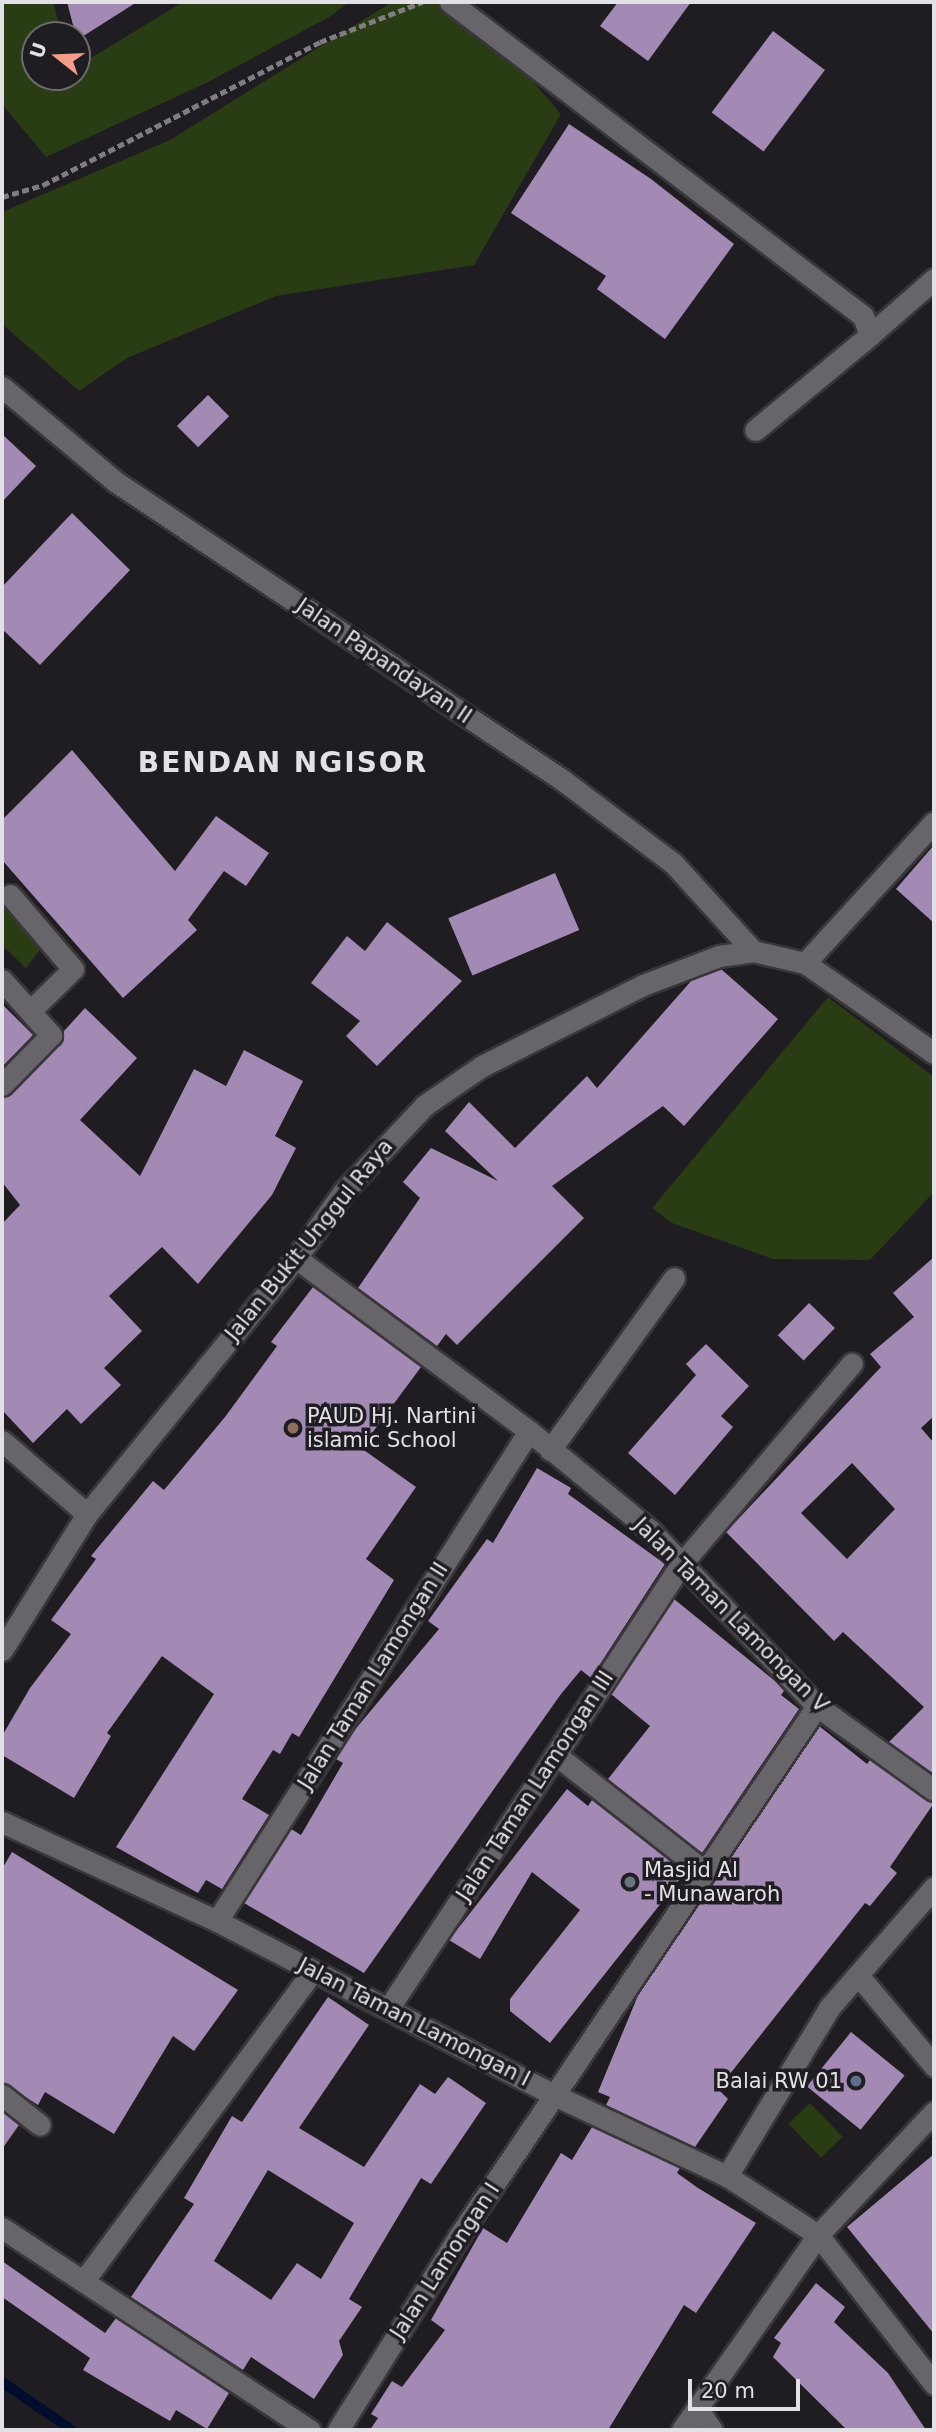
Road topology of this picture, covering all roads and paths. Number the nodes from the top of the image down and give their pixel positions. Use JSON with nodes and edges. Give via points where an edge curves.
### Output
{"nodes":[{"id":1,"x":424,"y":2,"type":"edge"},
{"id":2,"x":450,"y":2,"type":"edge"},
{"id":3,"x":2,"y":197,"type":"edge"},
{"id":4,"x":934,"y":279,"type":"edge"},
{"id":5,"x":870,"y":335,"type":"junction"},
{"id":6,"x":2,"y":387,"type":"edge"},
{"id":7,"x":755,"y":430,"type":"dead end"},
{"id":8,"x":934,"y":822,"type":"edge"},
{"id":9,"x":4,"y":895,"type":"edge"},
{"id":10,"x":753,"y":951,"type":"junction"},
{"id":11,"x":805,"y":963,"type":"junction"},
{"id":12,"x":2,"y":980,"type":"edge"},
{"id":13,"x":30,"y":1011,"type":"junction"},
{"id":14,"x":934,"y":1053,"type":"edge"},
{"id":15,"x":2,"y":1085,"type":"edge"},
{"id":16,"x":296,"y":1258,"type":"junction"},
{"id":17,"x":674,"y":1278,"type":"dead end"},
{"id":18,"x":852,"y":1363,"type":"dead end"},
{"id":19,"x":529,"y":1432,"type":"junction"},
{"id":20,"x":2,"y":1441,"type":"edge"},
{"id":21,"x":550,"y":1450,"type":"junction"},
{"id":22,"x":87,"y":1514,"type":"junction"},
{"id":23,"x":682,"y":1563,"type":"junction"},
{"id":24,"x":2,"y":1650,"type":"edge"},
{"id":25,"x":817,"y":1706,"type":"junction"},
{"id":26,"x":556,"y":1755,"type":"junction"},
{"id":27,"x":934,"y":1790,"type":"edge"},
{"id":28,"x":2,"y":1822,"type":"edge"},
{"id":29,"x":705,"y":1872,"type":"junction"},
{"id":30,"x":934,"y":1887,"type":"edge"},
{"id":31,"x":217,"y":1922,"type":"junction"},
{"id":32,"x":313,"y":1971,"type":"junction"},
{"id":33,"x":858,"y":1975,"type":"junction"},
{"id":34,"x":388,"y":2009,"type":"junction"},
{"id":35,"x":934,"y":2066,"type":"edge"},
{"id":36,"x":2,"y":2095,"type":"edge"},
{"id":37,"x":554,"y":2095,"type":"junction"},
{"id":38,"x":934,"y":2112,"type":"edge"},
{"id":39,"x":40,"y":2125,"type":"dead end"},
{"id":40,"x":727,"y":2176,"type":"junction"},
{"id":41,"x":2,"y":2228,"type":"edge"},
{"id":42,"x":818,"y":2235,"type":"junction"},
{"id":43,"x":85,"y":2279,"type":"junction"},
{"id":44,"x":934,"y":2384,"type":"edge"},
{"id":45,"x":697,"y":2409,"type":"junction"},
{"id":46,"x":310,"y":2430,"type":"edge"},
{"id":47,"x":338,"y":2430,"type":"edge"},
{"id":48,"x":682,"y":2430,"type":"edge"},
{"id":49,"x":712,"y":2430,"type":"edge"}],
"edges":[{"from":1,"to":3,"type":"path","via":[[320,42],[43,186]]},
{"from":2,"to":5,"type":"street","via":[[863,316]]},
{"from":4,"to":5,"type":"street"},
{"from":5,"to":7,"type":"street"},
{"from":6,"to":10,"type":"street","name":"Jalan Papandayan II","via":[[116,482],[606,812],[673,863]]},
{"from":8,"to":11,"type":"street"},
{"from":9,"to":13,"type":"street","via":[[74,969]]},
{"from":10,"to":11,"type":"street","name":"Jalan Bukit Unggul Raya"},
{"from":10,"to":16,"type":"street","name":"Jalan Bukit Unggul Raya","via":[[719,956],[643,985],[482,1066],[425,1105],[381,1149]]},
{"from":11,"to":14,"type":"street"},
{"from":12,"to":13,"type":"street"},
{"from":13,"to":15,"type":"street","via":[[51,1035]]},
{"from":16,"to":19,"type":"street","name":"Jalan Taman Lamongan V"},
{"from":16,"to":22,"type":"street","name":"Jalan Bukit Unggul Raya"},
{"from":17,"to":21,"type":"street"},
{"from":18,"to":23,"type":"street","name":"Jalan Taman Lamongan III"},
{"from":19,"to":21,"type":"street","name":"Jalan Taman Lamongan V"},
{"from":19,"to":31,"type":"street","name":"Jalan Taman Lamongan II"},
{"from":20,"to":22,"type":"street"},
{"from":21,"to":23,"type":"street","name":"Jalan Taman Lamongan V","via":[[651,1531]]},
{"from":22,"to":24,"type":"street","name":"Jalan Bukit Unggul Raya"},
{"from":23,"to":25,"type":"street","name":"Jalan Taman Lamongan V"},
{"from":23,"to":26,"type":"street","name":"Jalan Taman Lamongan III"},
{"from":25,"to":27,"type":"street","name":"Jalan Taman Lamongan V"},
{"from":25,"to":29,"type":"street","name":"Jalan Lamongan I"},
{"from":26,"to":29,"type":"street"},
{"from":26,"to":34,"type":"street","name":"Jalan Taman Lamongan III"},
{"from":28,"to":31,"type":"street","name":"Jalan Taman Lamongan I"},
{"from":29,"to":37,"type":"street","name":"Jalan Lamongan I"},
{"from":30,"to":33,"type":"street"},
{"from":31,"to":32,"type":"street","name":"Jalan Taman Lamongan I"},
{"from":32,"to":34,"type":"street","name":"Jalan Taman Lamongan I"},
{"from":32,"to":43,"type":"street"},
{"from":33,"to":35,"type":"street"},
{"from":33,"to":40,"type":"street","via":[[829,2008]]},
{"from":34,"to":37,"type":"street","name":"Jalan Taman Lamongan I"},
{"from":36,"to":39,"type":"street"},
{"from":37,"to":40,"type":"street","name":"Jalan Taman Lamongan I"},
{"from":37,"to":47,"type":"street","name":"Jalan Lamongan I"},
{"from":38,"to":42,"type":"street"},
{"from":40,"to":42,"type":"street","name":"Jalan Taman Lamongan I"},
{"from":41,"to":43,"type":"street"},
{"from":42,"to":44,"type":"street","name":"Jalan Taman Lamongan I"},
{"from":42,"to":45,"type":"street"},
{"from":43,"to":46,"type":"street"},
{"from":45,"to":48,"type":"street"},
{"from":45,"to":49,"type":"street"}]}
